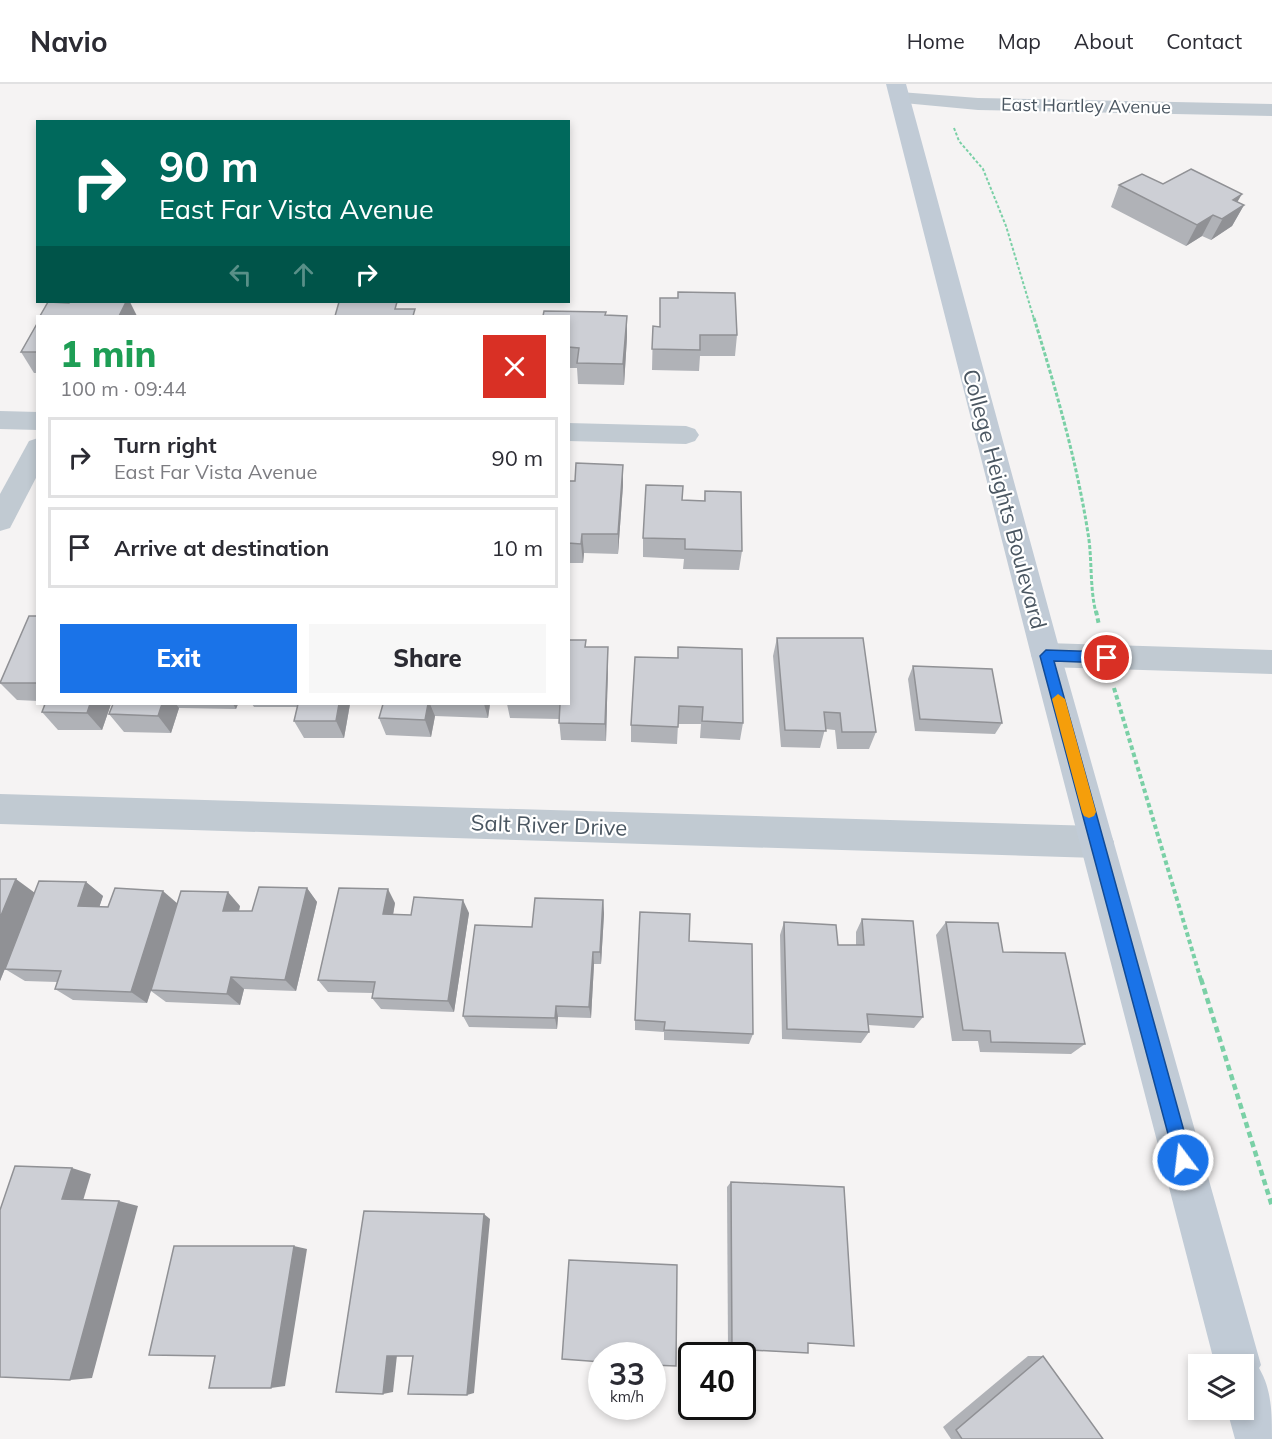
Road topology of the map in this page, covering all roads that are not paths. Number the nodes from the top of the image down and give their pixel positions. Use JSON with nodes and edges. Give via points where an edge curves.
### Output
{"nodes":[{"id":1,"x":898,"y":91,"type":"edge"},
{"id":2,"x":1272,"y":110,"type":"edge"},
{"id":3,"x":0,"y":420,"type":"edge"},
{"id":4,"x":36,"y":421,"type":"edge"},
{"id":5,"x":570,"y":432,"type":"edge"},
{"id":6,"x":686,"y":435,"type":"dead end"},
{"id":7,"x":36,"y":451,"type":"edge"},
{"id":8,"x":0,"y":521,"type":"edge"},
{"id":9,"x":1046,"y":656,"type":"junction"},
{"id":10,"x":1272,"y":662,"type":"edge"},
{"id":11,"x":0,"y":808,"type":"edge"},
{"id":12,"x":1097,"y":842,"type":"junction"},
{"id":13,"x":1235,"y":1354,"type":"edge"},
{"id":14,"x":1253,"y":1420,"type":"edge"},
{"id":15,"x":1258,"y":1439,"type":"edge"}],
"edges":[{"from":1,"to":2,"type":"street","name":"East Hartley Avenue","via":[[978,104]]},
{"from":1,"to":9,"type":"street","name":"College Heights Boulevard"},
{"from":3,"to":4,"type":"street"},
{"from":5,"to":6,"type":"street"},
{"from":7,"to":8,"type":"street"},
{"from":9,"to":10,"type":"street"},
{"from":9,"to":12,"type":"street","name":"College Heights Boulevard"},
{"from":11,"to":12,"type":"street","name":"Salt River Drive"},
{"from":12,"to":13,"type":"street","name":"College Heights Boulevard"},
{"from":14,"to":15,"type":"street"}]}
